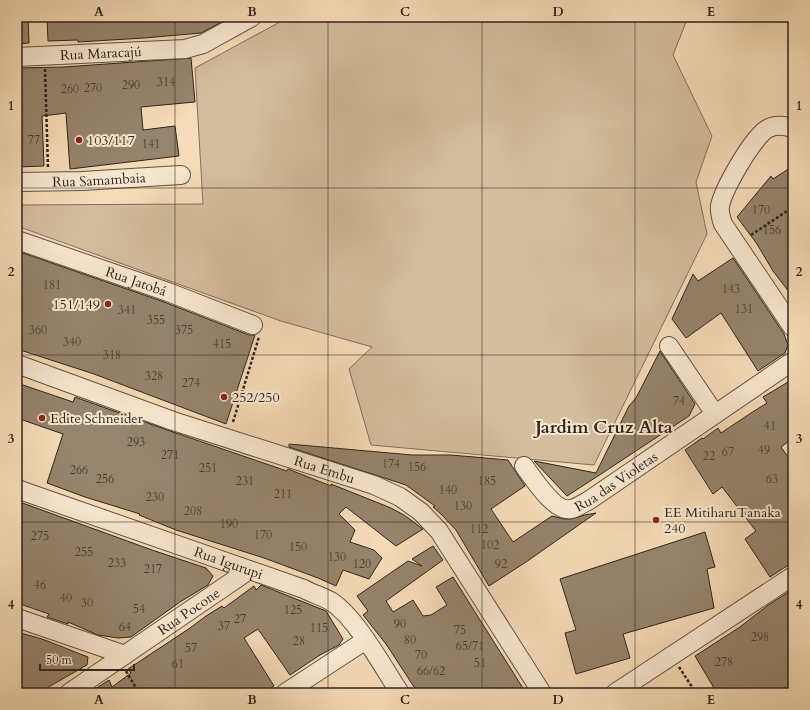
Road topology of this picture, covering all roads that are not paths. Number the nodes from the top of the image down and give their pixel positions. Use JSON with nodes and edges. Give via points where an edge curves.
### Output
{"nodes":[{"id":1,"x":252,"y":17,"type":"edge"},
{"id":2,"x":17,"y":57,"type":"edge"},
{"id":3,"x":793,"y":128,"type":"edge"},
{"id":4,"x":181,"y":175,"type":"dead end"},
{"id":5,"x":17,"y":182,"type":"edge"},
{"id":6,"x":17,"y":240,"type":"edge"},
{"id":7,"x":253,"y":326,"type":"road end"},
{"id":8,"x":793,"y":328,"type":"edge"},
{"id":9,"x":669,"y":346,"type":"dead end"},
{"id":10,"x":793,"y":361,"type":"edge"},
{"id":11,"x":17,"y":364,"type":"edge"},
{"id":12,"x":715,"y":414,"type":"junction"},
{"id":13,"x":524,"y":466,"type":"dead end"},
{"id":14,"x":17,"y":489,"type":"edge"},
{"id":15,"x":249,"y":570,"type":"junction"},
{"id":16,"x":793,"y":576,"type":"edge"},
{"id":17,"x":17,"y":618,"type":"edge"},
{"id":18,"x":366,"y":640,"type":"junction"},
{"id":19,"x":124,"y":661,"type":"junction"},
{"id":20,"x":69,"y":693,"type":"edge"},
{"id":21,"x":285,"y":693,"type":"edge"},
{"id":22,"x":400,"y":693,"type":"edge"},
{"id":23,"x":542,"y":693,"type":"edge"},
{"id":24,"x":615,"y":693,"type":"edge"}],
"edges":[{"from":1,"to":2,"type":"street","name":"Rua Maracajú","via":[[204,44],[185,49]]},
{"from":3,"to":8,"type":"street","via":[[777,126],[761,133],[750,147],[722,197],[719,208],[723,224]]},
{"from":4,"to":5,"type":"street","name":"Rua Samambaia"},
{"from":6,"to":7,"type":"street","name":"Rua Jatobá","via":[[168,292]]},
{"from":9,"to":12,"type":"street"},
{"from":10,"to":12,"type":"street","name":"Rua das Violetas"},
{"from":11,"to":23,"type":"street","name":"Rua Embu","via":[[173,421],[374,485],[400,497],[421,512],[439,531]]},
{"from":12,"to":13,"type":"street","name":"Rua das Violetas","via":[[588,501],[571,509],[564,509],[553,502]]},
{"from":14,"to":15,"type":"street","name":"Rua Igurupi"},
{"from":15,"to":18,"type":"street","name":"Rua Igurupi","via":[[304,589],[332,602],[349,617]]},
{"from":15,"to":19,"type":"street","name":"Rua Pocone"},
{"from":16,"to":24,"type":"street"},
{"from":17,"to":19,"type":"street"},
{"from":18,"to":21,"type":"street"},
{"from":18,"to":22,"type":"street","name":"Rua Igurupi"},
{"from":19,"to":20,"type":"street","name":"Rua Pocone"}]}
